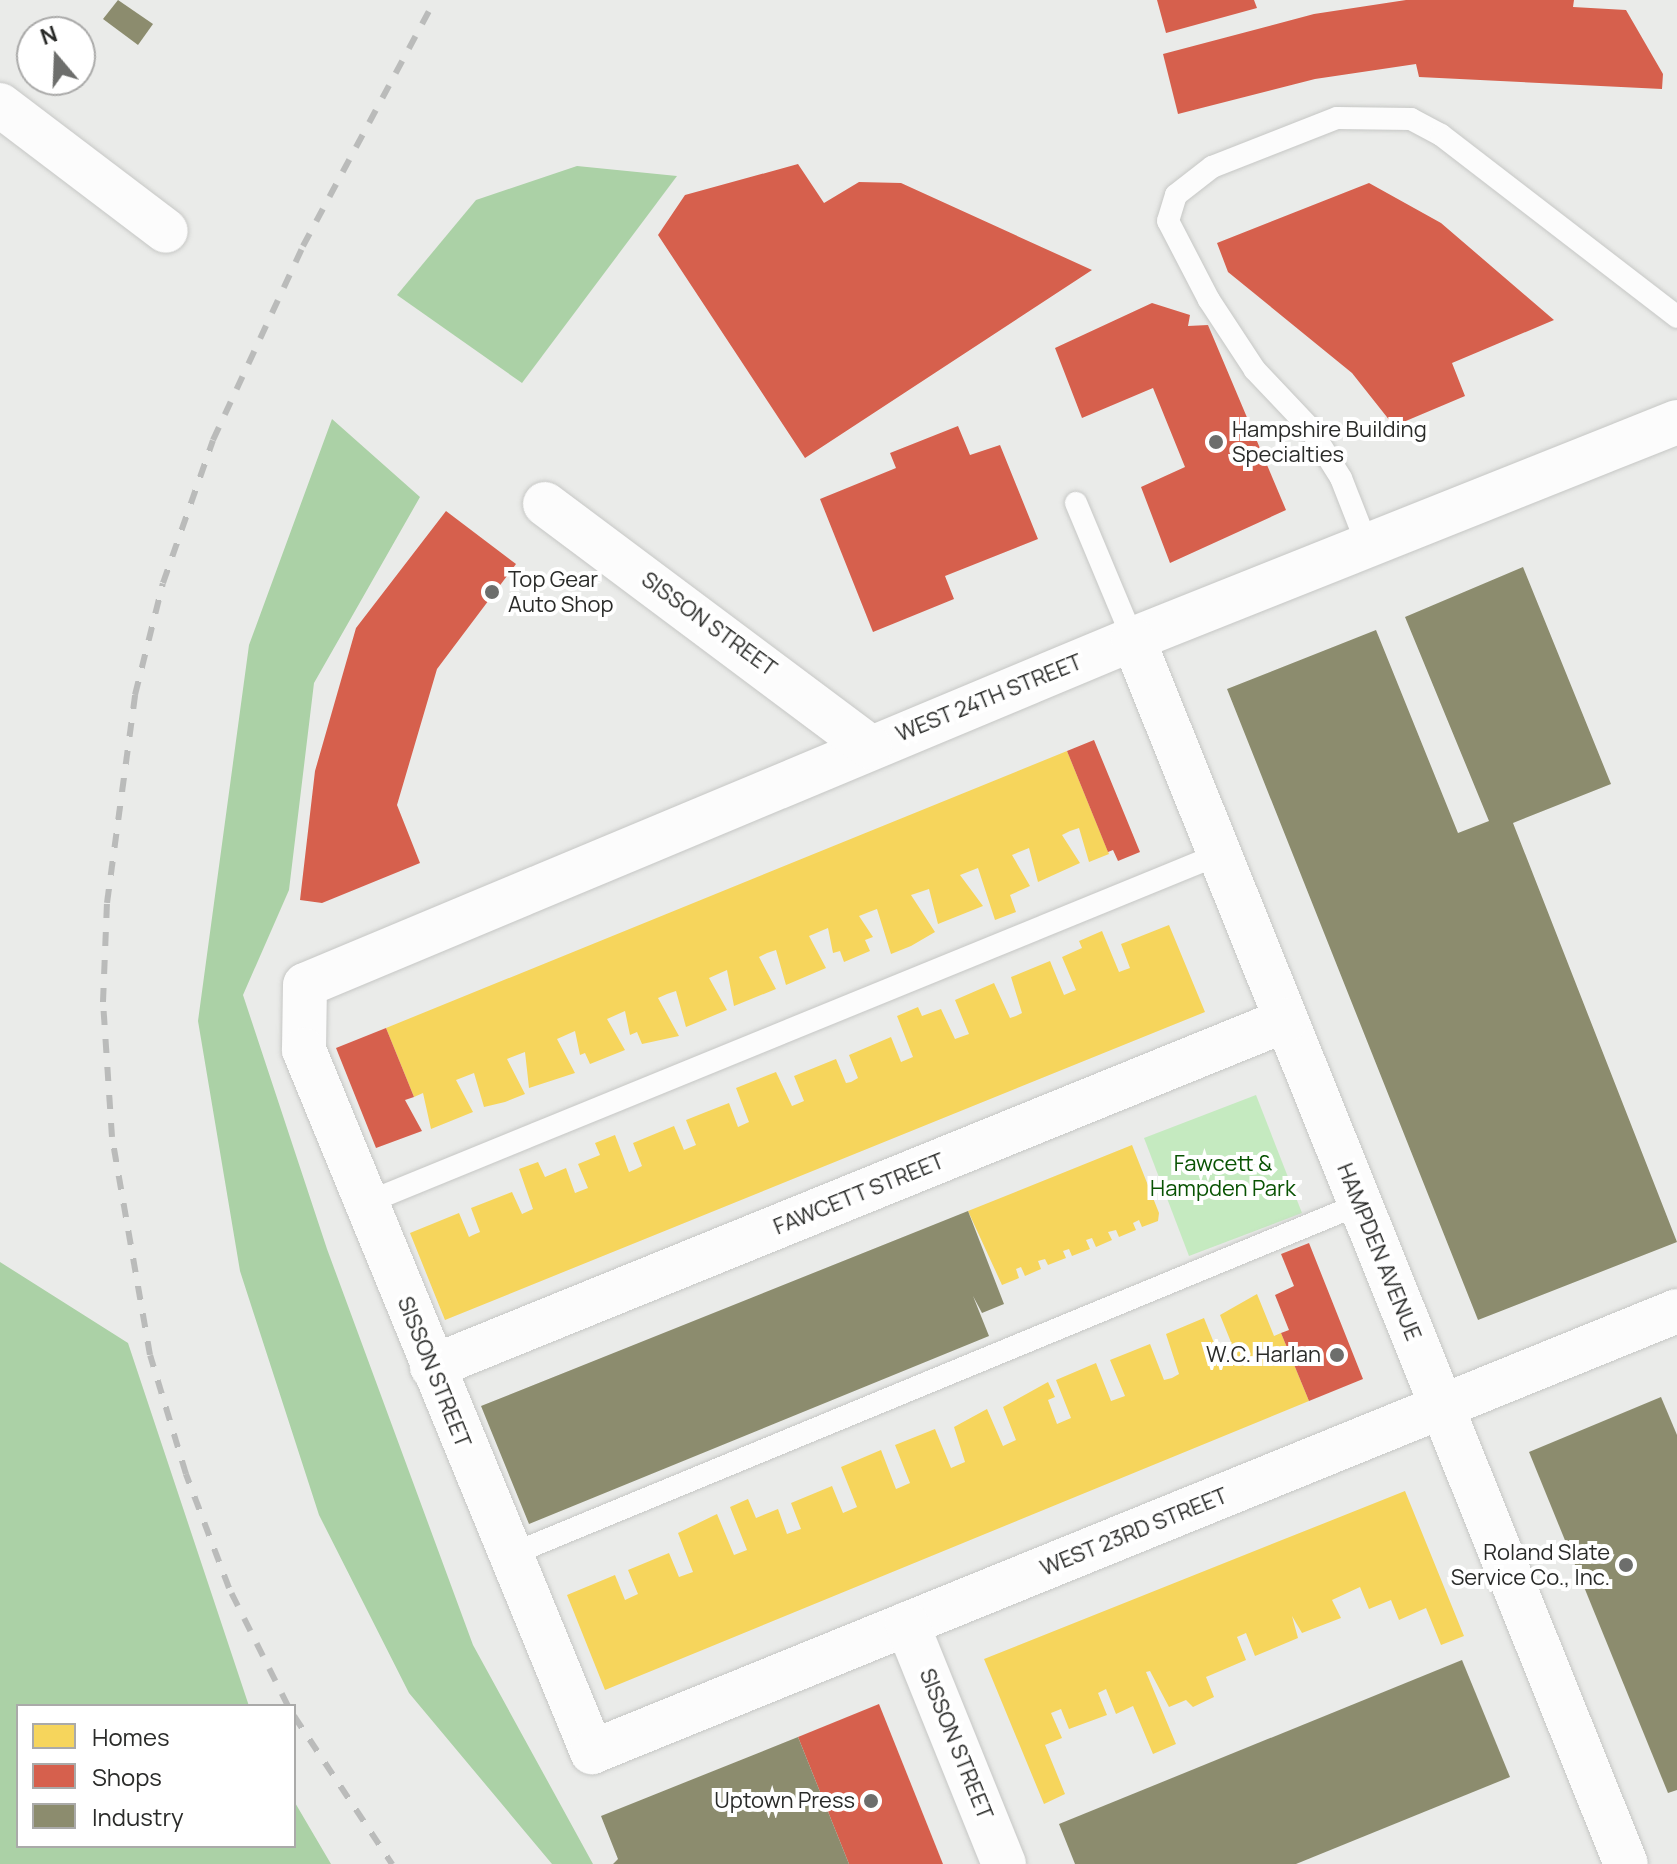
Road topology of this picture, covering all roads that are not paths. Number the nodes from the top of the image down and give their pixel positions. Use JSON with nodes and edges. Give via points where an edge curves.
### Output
{"nodes":[{"id":1,"x":0,"y":105,"type":"edge"},
{"id":2,"x":166,"y":231,"type":"dead end"},
{"id":3,"x":1677,"y":317,"type":"edge"},
{"id":4,"x":1677,"y":422,"type":"edge"},
{"id":5,"x":1076,"y":503,"type":"dead end"},
{"id":6,"x":545,"y":504,"type":"dead end"},
{"id":7,"x":1368,"y":547,"type":"junction"},
{"id":8,"x":1133,"y":639,"type":"junction"},
{"id":9,"x":870,"y":747,"type":"junction"},
{"id":10,"x":1220,"y":854,"type":"junction"},
{"id":11,"x":305,"y":985,"type":"joint"},
{"id":12,"x":1286,"y":1020,"type":"junction"},
{"id":13,"x":366,"y":1203,"type":"junction"},
{"id":14,"x":1360,"y":1204,"type":"junction"},
{"id":15,"x":1677,"y":1311,"type":"edge"},
{"id":16,"x":432,"y":1367,"type":"junction"},
{"id":17,"x":1442,"y":1407,"type":"junction"},
{"id":18,"x":510,"y":1555,"type":"junction"},
{"id":19,"x":907,"y":1624,"type":"junction"},
{"id":20,"x":592,"y":1752,"type":"joint"},
{"id":21,"x":1004,"y":1864,"type":"edge"},
{"id":22,"x":1626,"y":1864,"type":"edge"}],
"edges":[{"from":1,"to":2,"type":"street"},
{"from":3,"to":7,"type":"lane","via":[[1441,135],[1411,119],[1337,118],[1212,167],[1176,195],[1168,221],[1209,300],[1255,370],[1309,427],[1333,465]]},
{"from":4,"to":7,"type":"street","name":"WEST 24TH STREET"},
{"from":5,"to":8,"type":"lane"},
{"from":6,"to":9,"type":"street","name":"SISSON STREET"},
{"from":7,"to":8,"type":"street","name":"WEST 24TH STREET"},
{"from":8,"to":9,"type":"street","name":"WEST 24TH STREET"},
{"from":8,"to":10,"type":"street","name":"HAMPDEN AVENUE"},
{"from":9,"to":11,"type":"street","name":"WEST 24TH STREET"},
{"from":10,"to":12,"type":"street","name":"HAMPDEN AVENUE"},
{"from":10,"to":13,"type":"lane"},
{"from":11,"to":13,"type":"street","name":"SISSON STREET","via":[[304,1050]]},
{"from":12,"to":14,"type":"street","name":"HAMPDEN AVENUE"},
{"from":12,"to":16,"type":"street","name":"FAWCETT STREET"},
{"from":13,"to":16,"type":"street","name":"SISSON STREET"},
{"from":14,"to":17,"type":"street","name":"HAMPDEN AVENUE"},
{"from":14,"to":18,"type":"lane"},
{"from":15,"to":17,"type":"street","name":"WEST 23RD STREET"},
{"from":16,"to":18,"type":"street","name":"SISSON STREET"},
{"from":17,"to":19,"type":"street","name":"WEST 23RD STREET"},
{"from":17,"to":22,"type":"street","name":"HAMPDEN AVENUE"},
{"from":18,"to":20,"type":"street","name":"SISSON STREET"},
{"from":19,"to":20,"type":"street","name":"WEST 23RD STREET"},
{"from":19,"to":21,"type":"street","name":"SISSON STREET"}]}
